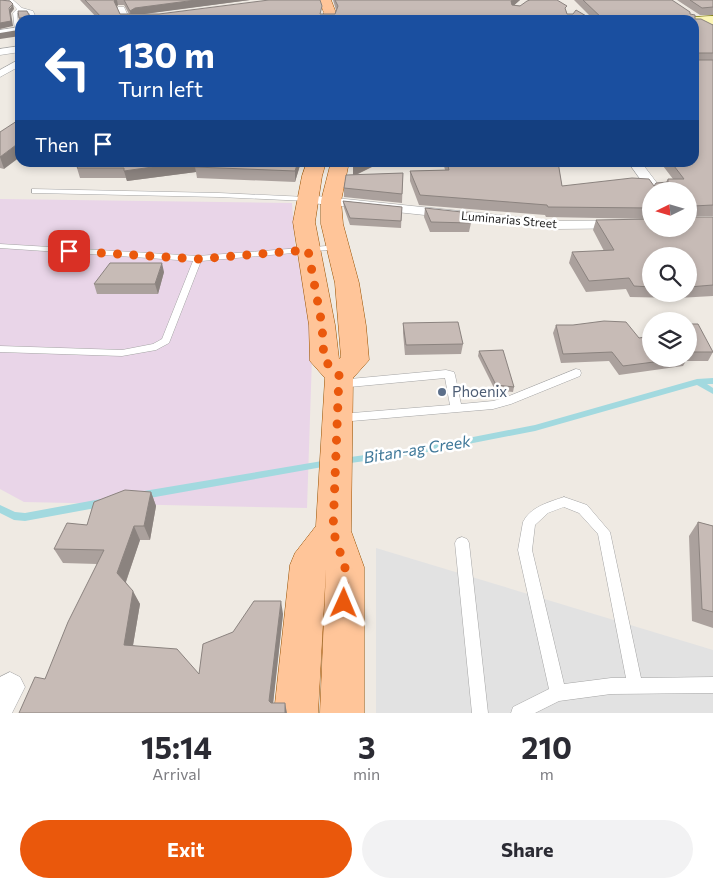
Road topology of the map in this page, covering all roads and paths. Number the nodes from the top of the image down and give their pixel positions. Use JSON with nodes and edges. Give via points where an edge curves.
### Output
{"nodes":[{"id":1,"x":11,"y":0,"type":"edge"},
{"id":2,"x":326,"y":0,"type":"edge"},
{"id":3,"x":121,"y":9,"type":"dead end"},
{"id":4,"x":20,"y":10,"type":"junction"},
{"id":5,"x":16,"y":15,"type":"edge"},
{"id":6,"x":32,"y":15,"type":"edge"},
{"id":7,"x":124,"y":15,"type":"edge"},
{"id":8,"x":329,"y":15,"type":"edge"},
{"id":9,"x":699,"y":20,"type":"edge"},
{"id":10,"x":713,"y":20,"type":"edge"},
{"id":11,"x":699,"y":23,"type":"edge"},
{"id":12,"x":15,"y":30,"type":"edge"},
{"id":13,"x":713,"y":31,"type":"edge"},
{"id":14,"x":0,"y":32,"type":"edge"},
{"id":15,"x":15,"y":50,"type":"edge"},
{"id":16,"x":0,"y":52,"type":"edge"},
{"id":17,"x":15,"y":65,"type":"edge"},
{"id":18,"x":0,"y":74,"type":"edge"},
{"id":19,"x":316,"y":167,"type":"edge"},
{"id":20,"x":339,"y":167,"type":"edge"},
{"id":21,"x":638,"y":167,"type":"edge"},
{"id":22,"x":649,"y":182,"type":"edge"},
{"id":23,"x":35,"y":191,"type":"dead end"},
{"id":24,"x":307,"y":199,"type":"junction"},
{"id":25,"x":331,"y":201,"type":"junction"},
{"id":26,"x":642,"y":224,"type":"edge"},
{"id":27,"x":0,"y":246,"type":"edge"},
{"id":28,"x":339,"y":247,"type":"junction"},
{"id":29,"x":308,"y":250,"type":"junction"},
{"id":30,"x":198,"y":259,"type":"junction"},
{"id":31,"x":0,"y":349,"type":"edge"},
{"id":32,"x":576,"y":373,"type":"dead end"},
{"id":33,"x":338,"y":380,"type":"junction"},
{"id":34,"x":456,"y":408,"type":"junction"},
{"id":35,"x":336,"y":427,"type":"junction"},
{"id":36,"x":333,"y":531,"type":"junction"},
{"id":37,"x":462,"y":543,"type":"dead end"},
{"id":38,"x":713,"y":685,"type":"edge"},
{"id":39,"x":635,"y":686,"type":"junction"},
{"id":40,"x":558,"y":693,"type":"junction"},
{"id":41,"x":296,"y":713,"type":"edge"},
{"id":42,"x":342,"y":713,"type":"edge"},
{"id":43,"x":480,"y":713,"type":"edge"},
{"id":44,"x":518,"y":713,"type":"edge"}],
"edges":[{"from":1,"to":4,"type":"lane"},
{"from":2,"to":8,"type":"main road"},
{"from":3,"to":7,"type":"street"},
{"from":4,"to":5,"type":"lane"},
{"from":4,"to":6,"type":"lane"},
{"from":9,"to":10,"type":"main road"},
{"from":11,"to":13,"type":"street"},
{"from":12,"to":14,"type":"street"},
{"from":15,"to":16,"type":"street"},
{"from":17,"to":18,"type":"street"},
{"from":19,"to":24,"type":"main road"},
{"from":20,"to":25,"type":"main road"},
{"from":21,"to":22,"type":"street"},
{"from":23,"to":24,"type":"lane"},
{"from":24,"to":25,"type":"street","name":"Luminarias Street"},
{"from":24,"to":29,"type":"main road","via":[[304,222]]},
{"from":25,"to":26,"type":"street","name":"Luminarias Street","via":[[556,224]]},
{"from":25,"to":28,"type":"main road","via":[[332,224]]},
{"from":27,"to":30,"type":"lane"},
{"from":28,"to":29,"type":"lane"},
{"from":28,"to":33,"type":"main road","via":[[347,283],[355,360]]},
{"from":29,"to":30,"type":"lane"},
{"from":29,"to":33,"type":"main road","via":[[322,325],[324,360]]},
{"from":30,"to":31,"type":"lane","via":[[166,341],[156,347],[122,353]]},
{"from":32,"to":34,"type":"lane","via":[[507,402]]},
{"from":33,"to":34,"type":"lane","via":[[446,374],[450,375]]},
{"from":33,"to":35,"type":"main road"},
{"from":34,"to":35,"type":"lane"},
{"from":35,"to":36,"type":"main road"},
{"from":36,"to":41,"type":"main road","via":[[308,565]]},
{"from":36,"to":42,"type":"main road","via":[[345,567]]},
{"from":37,"to":43,"type":"lane"},
{"from":38,"to":39,"type":"lane"},
{"from":39,"to":40,"type":"lane"},
{"from":39,"to":40,"type":"lane","via":[[604,532],[582,508],[564,502],[544,508],[529,522],[525,550]]},
{"from":40,"to":44,"type":"lane"}]}
